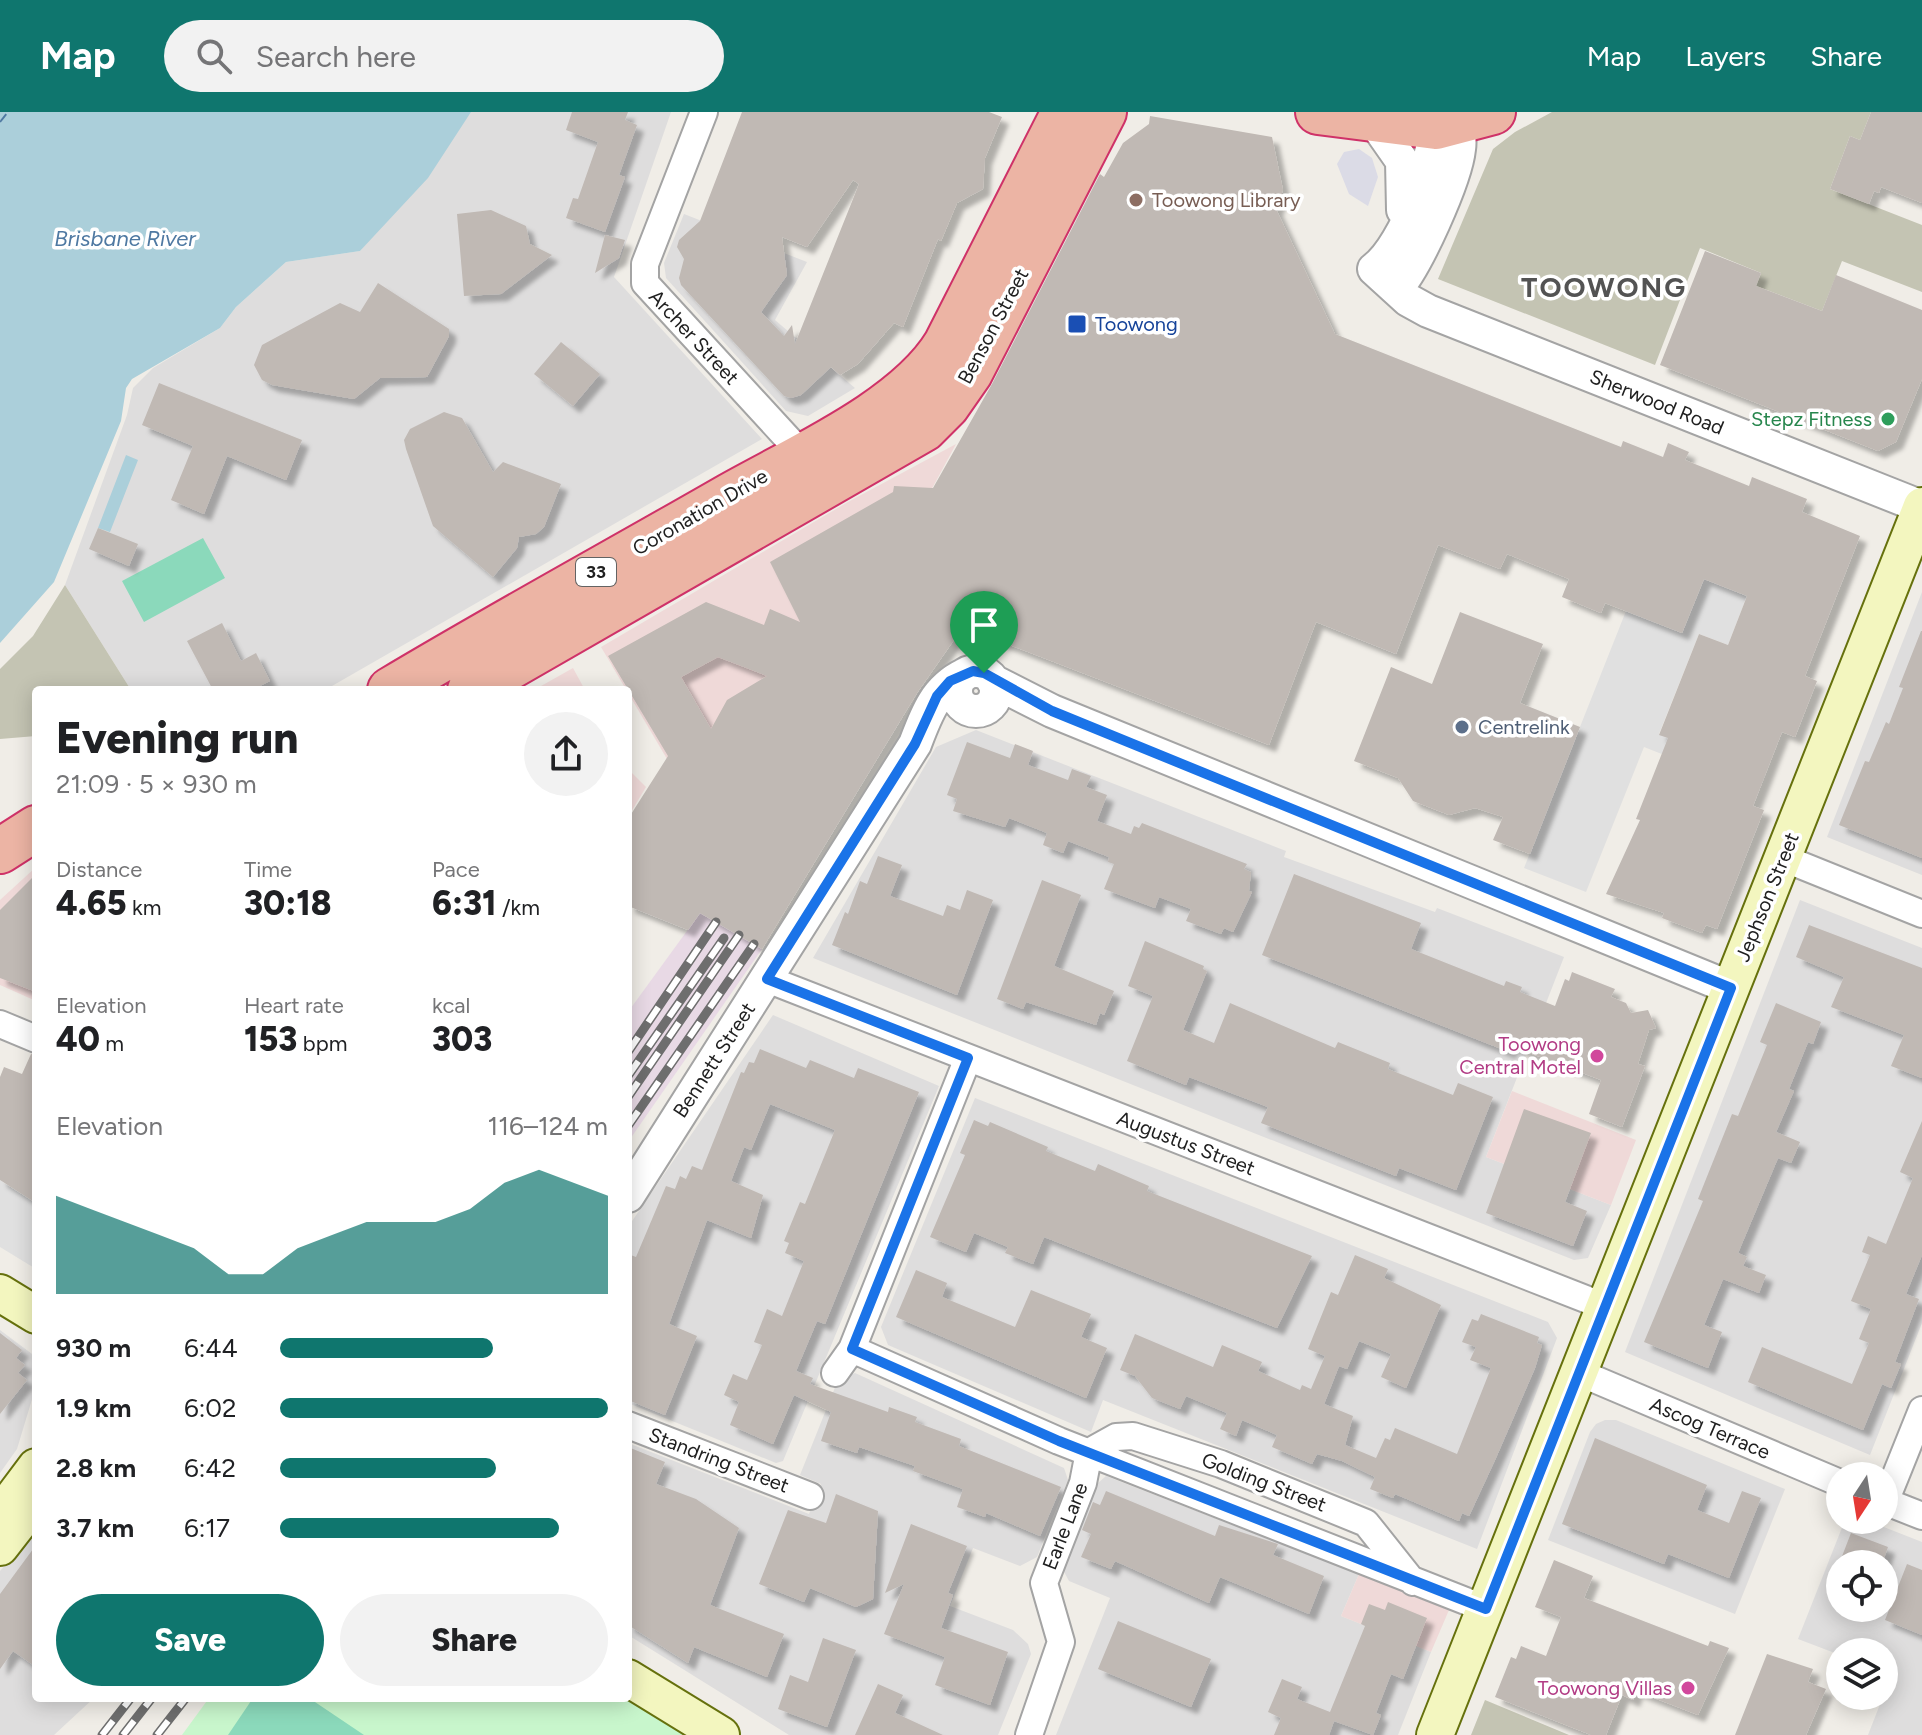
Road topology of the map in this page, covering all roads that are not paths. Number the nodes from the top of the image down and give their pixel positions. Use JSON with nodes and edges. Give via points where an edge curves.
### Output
{"nodes":[{"id":1,"x":704,"y":112,"type":"edge"},
{"id":2,"x":1064,"y":112,"type":"edge"},
{"id":3,"x":1104,"y":112,"type":"edge"},
{"id":4,"x":1318,"y":112,"type":"edge"},
{"id":5,"x":1455,"y":117,"type":"edge"},
{"id":6,"x":1374,"y":121,"type":"junction"},
{"id":7,"x":1403,"y":229,"type":"junction"},
{"id":8,"x":1385,"y":279,"type":"junction"},
{"id":9,"x":814,"y":472,"type":"junction"},
{"id":10,"x":1922,"y":507,"type":"edge"},
{"id":11,"x":398,"y":686,"type":"edge"},
{"id":12,"x":476,"y":686,"type":"edge"},
{"id":13,"x":32,"y":799,"type":"edge"},
{"id":14,"x":0,"y":819,"type":"edge"},
{"id":15,"x":32,"y":831,"type":"edge"},
{"id":16,"x":0,"y":851,"type":"edge"},
{"id":17,"x":1783,"y":858,"type":"junction"},
{"id":18,"x":1922,"y":914,"type":"edge"},
{"id":19,"x":767,"y":979,"type":"junction"},
{"id":20,"x":1731,"y":988,"type":"junction"},
{"id":21,"x":0,"y":1024,"type":"edge"},
{"id":22,"x":32,"y":1037,"type":"edge"},
{"id":23,"x":968,"y":1058,"type":"junction"},
{"id":24,"x":666,"y":1132,"type":"junction"},
{"id":25,"x":632,"y":1172,"type":"edge"},
{"id":26,"x":632,"y":1189,"type":"edge"},
{"id":27,"x":0,"y":1293,"type":"edge"},
{"id":28,"x":1606,"y":1307,"type":"junction"},
{"id":29,"x":32,"y":1313,"type":"edge"},
{"id":30,"x":852,"y":1349,"type":"junction"},
{"id":31,"x":835,"y":1373,"type":"dead end"},
{"id":32,"x":1580,"y":1373,"type":"junction"},
{"id":33,"x":1922,"y":1410,"type":"edge"},
{"id":34,"x":632,"y":1427,"type":"edge"},
{"id":35,"x":1089,"y":1452,"type":"junction"},
{"id":36,"x":1898,"y":1469,"type":"edge"},
{"id":37,"x":32,"y":1472,"type":"edge"},
{"id":38,"x":1826,"y":1477,"type":"edge"},
{"id":39,"x":810,"y":1496,"type":"dead end"},
{"id":40,"x":32,"y":1506,"type":"edge"},
{"id":41,"x":1898,"y":1506,"type":"edge"},
{"id":42,"x":0,"y":1515,"type":"edge"},
{"id":43,"x":1922,"y":1516,"type":"edge"},
{"id":44,"x":0,"y":1547,"type":"edge"},
{"id":45,"x":1413,"y":1582,"type":"junction"},
{"id":46,"x":1486,"y":1609,"type":"junction"},
{"id":47,"x":632,"y":1680,"type":"edge"},
{"id":48,"x":721,"y":1735,"type":"edge"},
{"id":49,"x":1029,"y":1735,"type":"edge"},
{"id":50,"x":1435,"y":1735,"type":"edge"}],
"edges":[{"from":1,"to":9,"type":"street","name":"Archer Street","via":[[645,264],[645,283]]},
{"from":2,"to":9,"type":"highway","name":"Benson Street","number":"33","via":[[939,357]]},
{"from":3,"to":9,"type":"highway","name":"Benson Street","number":"33","via":[[970,373],[947,406],[924,429]]},
{"from":4,"to":6,"type":"highway"},
{"from":5,"to":6,"type":"highway"},
{"from":5,"to":7,"type":"street","via":[[1430,158]]},
{"from":5,"to":8,"type":"street","via":[[1460,143],[1456,161],[1415,264]]},
{"from":6,"to":7,"type":"street","via":[[1402,161]]},
{"from":7,"to":8,"type":"street","via":[[1389,256]]},
{"from":8,"to":10,"type":"street","name":"Sherwood Road","via":[[1428,311]]},
{"from":9,"to":11,"type":"highway","name":"Coronation Drive","number":"33"},
{"from":9,"to":12,"type":"highway","name":"Coronation Drive","number":"33"},
{"from":10,"to":17,"type":"main road","name":"Jephson Street"},
{"from":13,"to":14,"type":"highway"},
{"from":15,"to":16,"type":"highway"},
{"from":17,"to":18,"type":"street"},
{"from":17,"to":20,"type":"main road","name":"Jephson Street"},
{"from":19,"to":20,"type":"street","name":"Bennett Street","via":[[950,681],[1052,711]]},
{"from":19,"to":23,"type":"street","name":"Augustus Street"},
{"from":19,"to":24,"type":"street","name":"Bennett Street"},
{"from":20,"to":28,"type":"main road","name":"Jephson Street"},
{"from":21,"to":22,"type":"street"},
{"from":23,"to":28,"type":"street","name":"Augustus Street"},
{"from":23,"to":30,"type":"street"},
{"from":24,"to":25,"type":"street","name":"Bennett Street"},
{"from":24,"to":26,"type":"street","name":"Bennett Street"},
{"from":27,"to":29,"type":"main road"},
{"from":28,"to":32,"type":"main road","name":"Jephson Street"},
{"from":30,"to":31,"type":"street"},
{"from":30,"to":35,"type":"street","name":"Golding Street"},
{"from":32,"to":38,"type":"street","name":"Ascog Terrace"},
{"from":32,"to":46,"type":"main road","name":"Jephson Street"},
{"from":33,"to":36,"type":"street"},
{"from":34,"to":39,"type":"street","name":"Standring Street"},
{"from":35,"to":45,"type":"street","name":"Golding Street"},
{"from":35,"to":45,"type":"street","name":"Golding Street","via":[[1116,1437],[1133,1436],[1257,1478],[1370,1524]]},
{"from":35,"to":49,"type":"street","name":"Earle Lane","via":[[1083,1483],[1044,1583],[1062,1639]]},
{"from":37,"to":42,"type":"main road"},
{"from":40,"to":44,"type":"main road"},
{"from":41,"to":43,"type":"street"},
{"from":45,"to":46,"type":"street","name":"Golding Street"},
{"from":46,"to":50,"type":"main road","name":"Jephson Street"},
{"from":47,"to":48,"type":"main road"}]}
